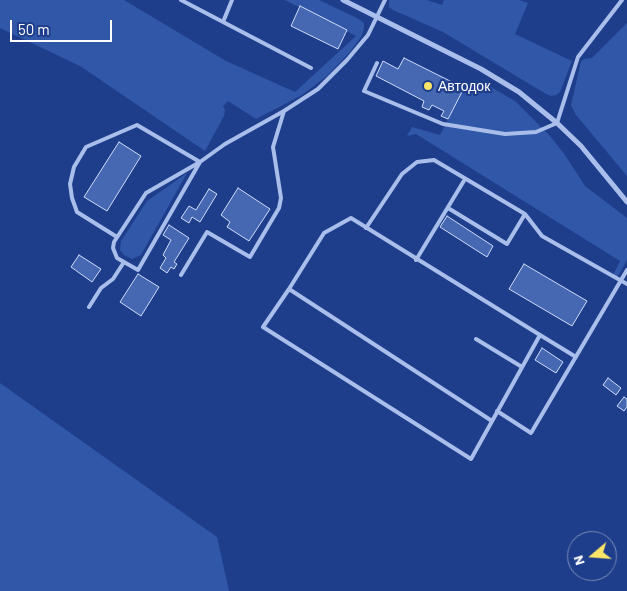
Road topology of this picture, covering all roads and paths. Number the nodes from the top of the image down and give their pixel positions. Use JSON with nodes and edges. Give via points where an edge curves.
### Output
{"nodes":[{"id":1,"x":181,"y":0,"type":"edge"},
{"id":2,"x":232,"y":0,"type":"edge"},
{"id":3,"x":343,"y":0,"type":"edge"},
{"id":4,"x":385,"y":0,"type":"edge"},
{"id":5,"x":622,"y":0,"type":"edge"},
{"id":6,"x":378,"y":18,"type":"junction"},
{"id":7,"x":223,"y":22,"type":"junction"},
{"id":8,"x":377,"y":63,"type":"dead end"},
{"id":9,"x":311,"y":68,"type":"dead end"},
{"id":10,"x":284,"y":111,"type":"junction"},
{"id":11,"x":558,"y":123,"type":"junction"},
{"id":12,"x":200,"y":162,"type":"junction"},
{"id":13,"x":465,"y":179,"type":"junction"},
{"id":14,"x":627,"y":202,"type":"edge"},
{"id":15,"x":448,"y":208,"type":"junction"},
{"id":16,"x":525,"y":214,"type":"junction"},
{"id":17,"x":366,"y":228,"type":"junction"},
{"id":18,"x":117,"y":237,"type":"junction"},
{"id":19,"x":416,"y":260,"type":"junction"},
{"id":20,"x":124,"y":262,"type":"junction"},
{"id":21,"x":627,"y":270,"type":"edge"},
{"id":22,"x":181,"y":275,"type":"dead end"},
{"id":23,"x":621,"y":282,"type":"junction"},
{"id":24,"x":627,"y":284,"type":"edge"},
{"id":25,"x":289,"y":289,"type":"junction"},
{"id":26,"x":89,"y":307,"type":"dead end"},
{"id":27,"x":540,"y":336,"type":"junction"},
{"id":28,"x":476,"y":339,"type":"dead end"},
{"id":29,"x":576,"y":357,"type":"junction"},
{"id":30,"x":522,"y":367,"type":"junction"},
{"id":31,"x":498,"y":411,"type":"junction"},
{"id":32,"x":492,"y":421,"type":"junction"}],
"edges":[{"from":1,"to":7,"type":"lane"},
{"from":2,"to":7,"type":"lane"},
{"from":3,"to":6,"type":"street"},
{"from":4,"to":6,"type":"lane"},
{"from":5,"to":11,"type":"lane","via":[[578,57]]},
{"from":6,"to":10,"type":"lane","via":[[347,60],[318,89]]},
{"from":6,"to":11,"type":"street","via":[[501,80]]},
{"from":7,"to":9,"type":"lane"},
{"from":8,"to":11,"type":"lane","via":[[364,91],[443,124],[505,134],[536,132]]},
{"from":10,"to":12,"type":"lane"},
{"from":10,"to":22,"type":"lane","via":[[273,147],[281,198],[279,208],[250,257],[207,232]]},
{"from":11,"to":14,"type":"street"},
{"from":12,"to":18,"type":"lane","via":[[146,193]]},
{"from":12,"to":18,"type":"lane","via":[[137,126],[86,147],[74,167],[70,184],[72,198],[77,212]]},
{"from":12,"to":20,"type":"lane","via":[[138,270]]},
{"from":13,"to":15,"type":"lane"},
{"from":13,"to":16,"type":"lane"},
{"from":13,"to":17,"type":"lane","via":[[434,160],[417,162],[402,174]]},
{"from":15,"to":16,"type":"lane","via":[[507,244]]},
{"from":15,"to":19,"type":"lane"},
{"from":16,"to":23,"type":"lane","via":[[542,236]]},
{"from":17,"to":19,"type":"lane"},
{"from":17,"to":25,"type":"lane","via":[[351,218],[324,233]]},
{"from":18,"to":20,"type":"lane","via":[[114,253]]},
{"from":19,"to":27,"type":"lane"},
{"from":20,"to":26,"type":"lane"},
{"from":21,"to":23,"type":"lane"},
{"from":23,"to":24,"type":"lane"},
{"from":23,"to":29,"type":"lane"},
{"from":25,"to":32,"type":"lane"},
{"from":25,"to":32,"type":"lane","via":[[263,327],[471,458]]},
{"from":27,"to":29,"type":"lane"},
{"from":27,"to":30,"type":"lane"},
{"from":28,"to":30,"type":"lane"},
{"from":29,"to":31,"type":"lane","via":[[531,433]]},
{"from":30,"to":31,"type":"lane"},
{"from":31,"to":32,"type":"lane"}]}
